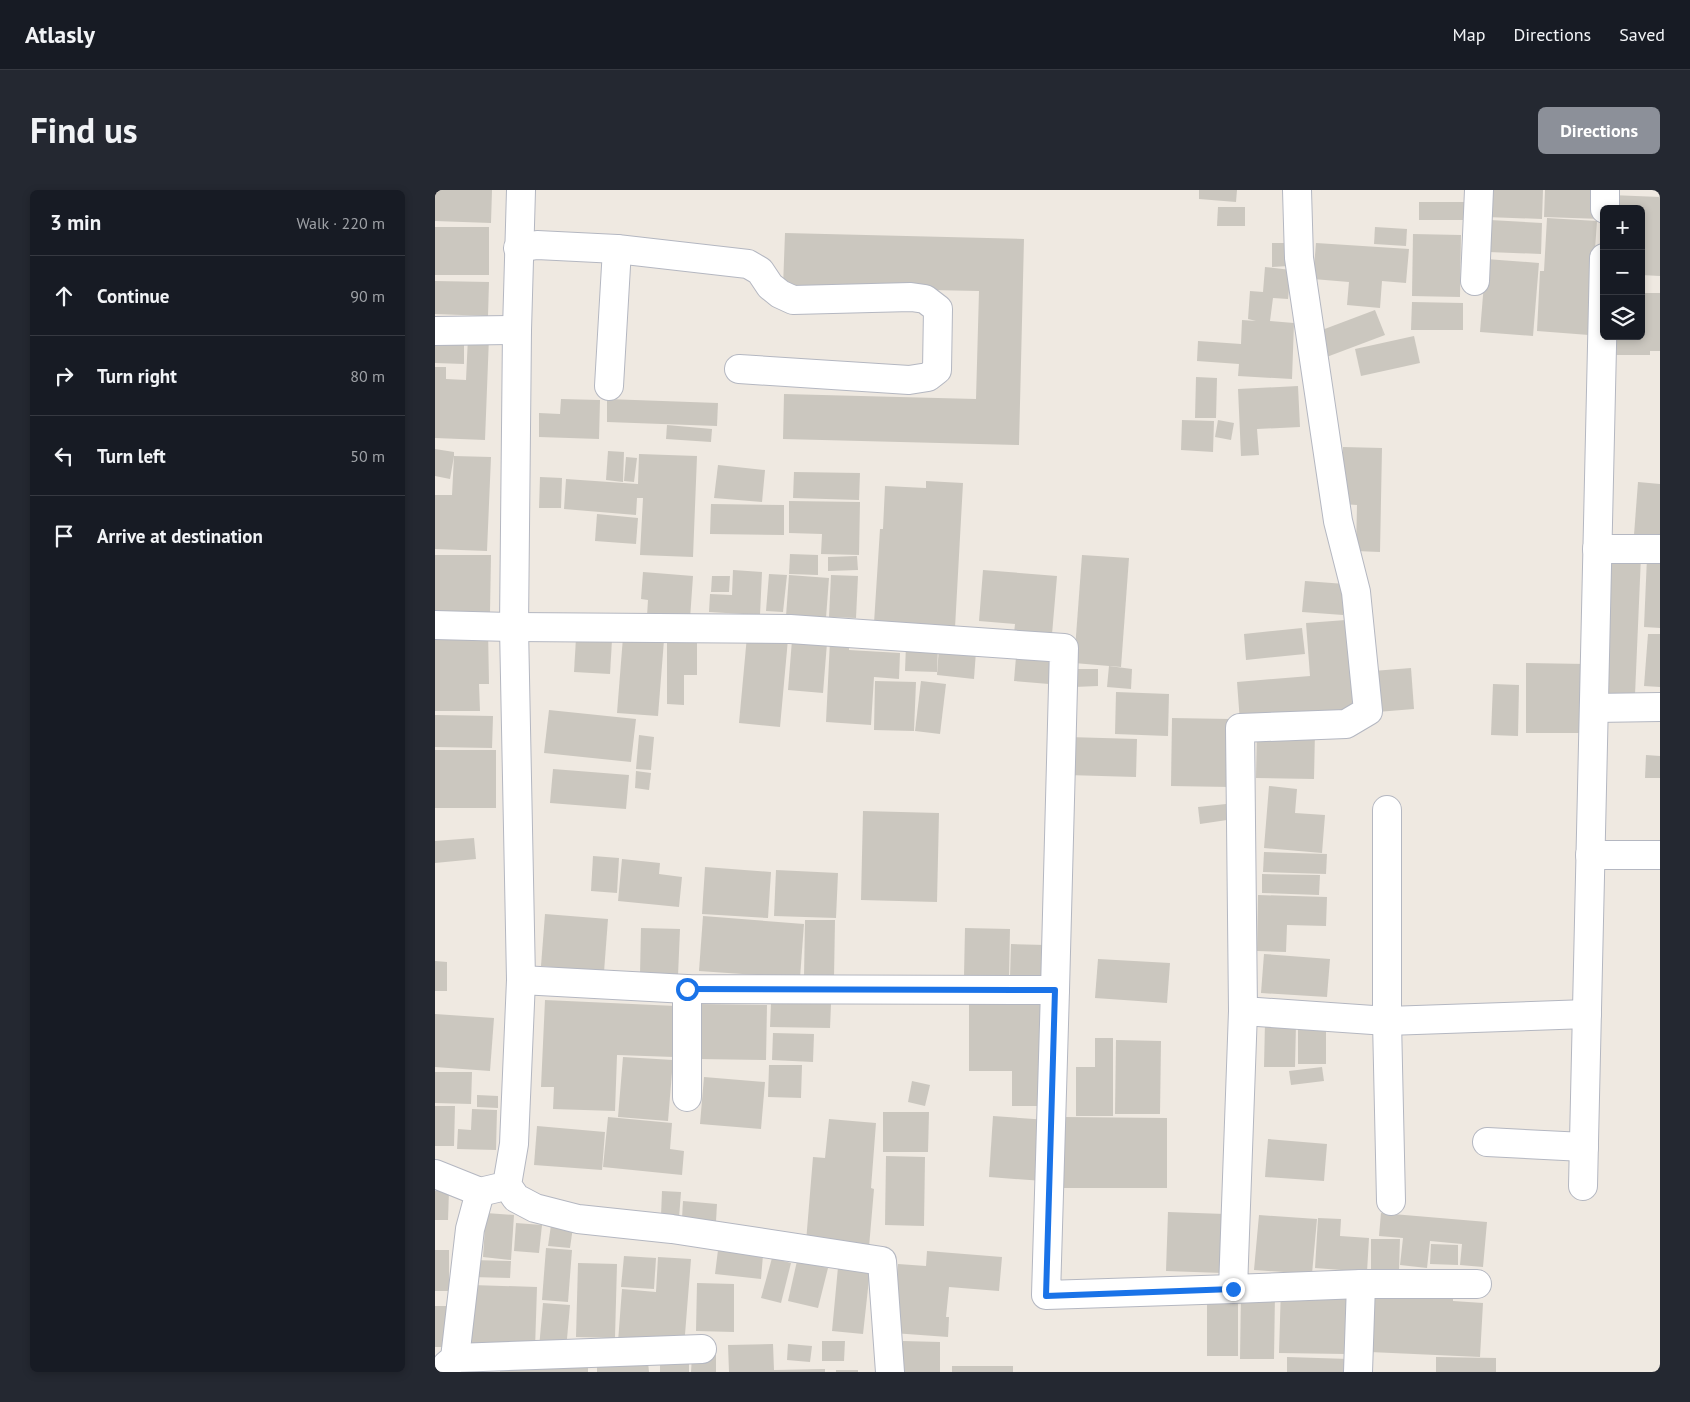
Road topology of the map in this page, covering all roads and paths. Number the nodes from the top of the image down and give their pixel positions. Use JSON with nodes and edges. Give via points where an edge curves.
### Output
{"nodes":[{"id":1,"x":521,"y":190,"type":"edge"},
{"id":2,"x":1297,"y":190,"type":"edge"},
{"id":3,"x":1479,"y":190,"type":"edge"},
{"id":4,"x":1605,"y":190,"type":"edge"},
{"id":5,"x":1605,"y":205,"type":"edge"},
{"id":6,"x":519,"y":248,"type":"junction"},
{"id":7,"x":617,"y":249,"type":"junction"},
{"id":8,"x":1475,"y":281,"type":"dead end"},
{"id":9,"x":1603,"y":295,"type":"edge"},
{"id":10,"x":517,"y":330,"type":"junction"},
{"id":11,"x":435,"y":331,"type":"edge"},
{"id":12,"x":739,"y":369,"type":"dead end"},
{"id":13,"x":609,"y":386,"type":"dead end"},
{"id":14,"x":1597,"y":549,"type":"junction"},
{"id":15,"x":1660,"y":549,"type":"edge"},
{"id":16,"x":435,"y":625,"type":"edge"},
{"id":17,"x":515,"y":628,"type":"junction"},
{"id":18,"x":1660,"y":707,"type":"edge"},
{"id":19,"x":1594,"y":708,"type":"junction"},
{"id":20,"x":1387,"y":810,"type":"dead end"},
{"id":21,"x":1591,"y":855,"type":"junction"},
{"id":22,"x":1660,"y":855,"type":"edge"},
{"id":23,"x":521,"y":980,"type":"junction"},
{"id":24,"x":687,"y":989,"type":"junction"},
{"id":25,"x":1055,"y":990,"type":"junction"},
{"id":26,"x":1243,"y":1011,"type":"junction"},
{"id":27,"x":1587,"y":1014,"type":"junction"},
{"id":28,"x":1387,"y":1020,"type":"junction"},
{"id":29,"x":687,"y":1097,"type":"dead end"},
{"id":30,"x":1487,"y":1142,"type":"dead end"},
{"id":31,"x":1584,"y":1147,"type":"junction"},
{"id":32,"x":435,"y":1174,"type":"edge"},
{"id":33,"x":507,"y":1185,"type":"junction"},
{"id":34,"x":1583,"y":1186,"type":"dead end"},
{"id":35,"x":480,"y":1192,"type":"junction"},
{"id":36,"x":1391,"y":1201,"type":"dead end"},
{"id":37,"x":1361,"y":1284,"type":"junction"},
{"id":38,"x":1477,"y":1284,"type":"dead end"},
{"id":39,"x":1233,"y":1289,"type":"junction"},
{"id":40,"x":702,"y":1349,"type":"dead end"},
{"id":41,"x":451,"y":1365,"type":"edge"},
{"id":42,"x":890,"y":1372,"type":"edge"},
{"id":43,"x":1358,"y":1372,"type":"edge"}],
"edges":[{"from":1,"to":6,"type":"street"},
{"from":2,"to":26,"type":"street","via":[[1299,258],[1338,521],[1356,592],[1368,711],[1346,724],[1240,728]]},
{"from":3,"to":8,"type":"street"},
{"from":4,"to":5,"type":"street"},
{"from":6,"to":7,"type":"street","via":[[537,245]]},
{"from":6,"to":10,"type":"street"},
{"from":7,"to":12,"type":"street","via":[[749,264],[760,271],[770,286],[793,300],[911,297],[925,299],[938,309],[937,370],[928,377],[909,380]]},
{"from":7,"to":13,"type":"street"},
{"from":9,"to":14,"type":"street"},
{"from":10,"to":11,"type":"street"},
{"from":10,"to":17,"type":"street"},
{"from":14,"to":15,"type":"street"},
{"from":14,"to":19,"type":"street"},
{"from":16,"to":17,"type":"street"},
{"from":17,"to":23,"type":"street"},
{"from":17,"to":25,"type":"street","via":[[790,629],[1064,648]]},
{"from":18,"to":19,"type":"street"},
{"from":19,"to":21,"type":"street"},
{"from":20,"to":28,"type":"street"},
{"from":21,"to":22,"type":"street"},
{"from":21,"to":27,"type":"street"},
{"from":23,"to":24,"type":"street"},
{"from":23,"to":33,"type":"street","via":[[514,1144]]},
{"from":24,"to":25,"type":"street"},
{"from":24,"to":29,"type":"street"},
{"from":25,"to":39,"type":"street","via":[[1046,1296]]},
{"from":26,"to":28,"type":"street"},
{"from":26,"to":39,"type":"street"},
{"from":27,"to":28,"type":"street"},
{"from":27,"to":31,"type":"street"},
{"from":28,"to":36,"type":"street"},
{"from":30,"to":31,"type":"street"},
{"from":31,"to":34,"type":"street"},
{"from":32,"to":35,"type":"street"},
{"from":33,"to":35,"type":"street"},
{"from":33,"to":42,"type":"street","via":[[515,1198],[535,1208],[578,1219],[672,1229],[882,1261]]},
{"from":35,"to":41,"type":"street","via":[[470,1228]]},
{"from":37,"to":38,"type":"street"},
{"from":37,"to":39,"type":"street"},
{"from":37,"to":43,"type":"street"},
{"from":40,"to":41,"type":"street"}]}
